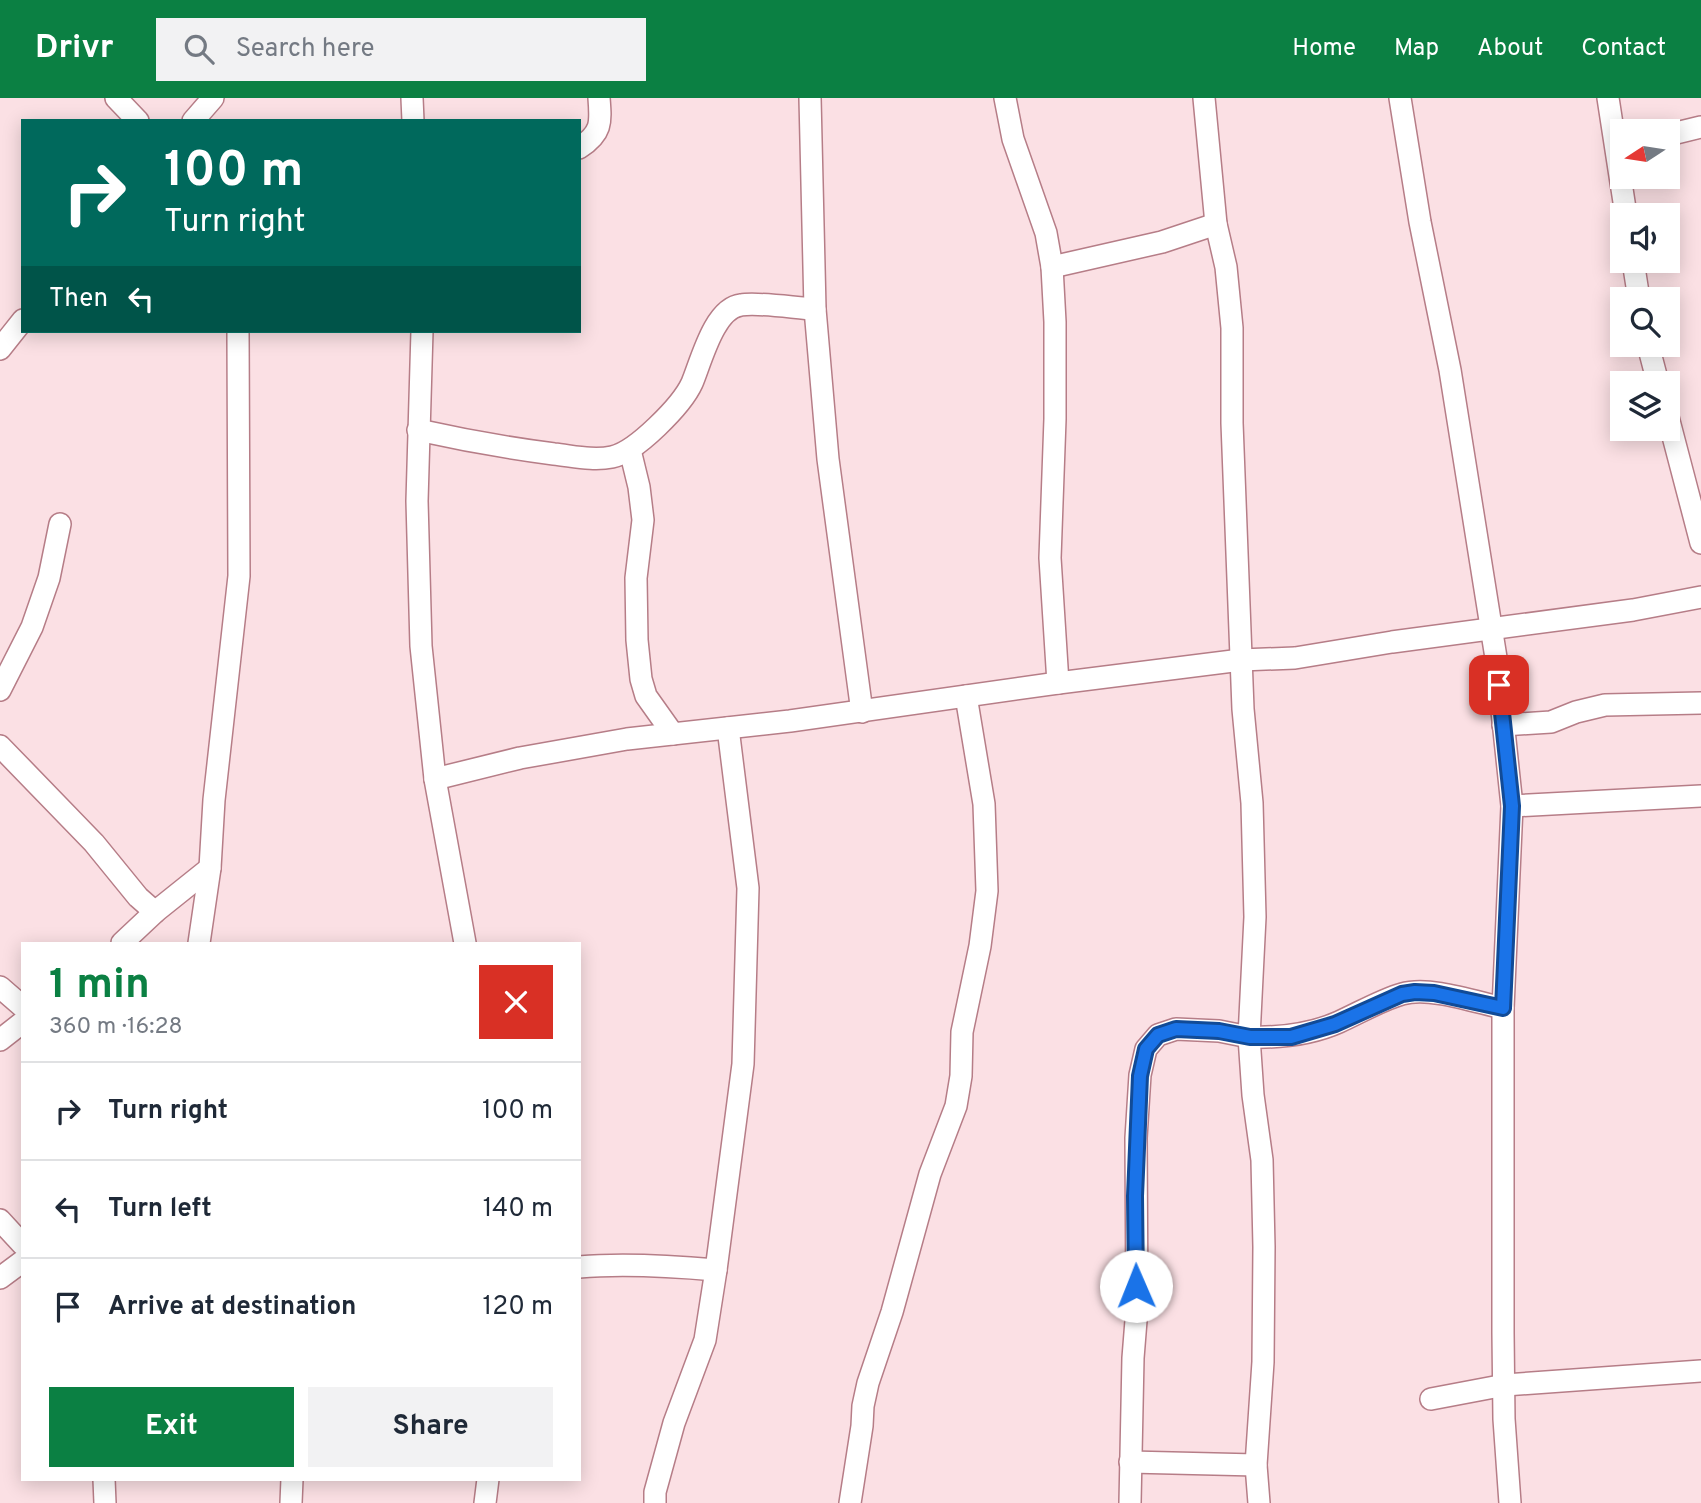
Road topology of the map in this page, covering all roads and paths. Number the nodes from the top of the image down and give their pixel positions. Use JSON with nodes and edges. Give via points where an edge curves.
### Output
{"nodes":[{"id":1,"x":116,"y":98,"type":"edge"},
{"id":2,"x":213,"y":98,"type":"edge"},
{"id":3,"x":412,"y":98,"type":"edge"},
{"id":4,"x":599,"y":98,"type":"edge"},
{"id":5,"x":810,"y":98,"type":"edge"},
{"id":6,"x":1005,"y":98,"type":"edge"},
{"id":7,"x":1204,"y":98,"type":"edge"},
{"id":8,"x":1400,"y":98,"type":"edge"},
{"id":9,"x":1608,"y":98,"type":"edge"},
{"id":10,"x":136,"y":119,"type":"edge"},
{"id":11,"x":194,"y":119,"type":"edge"},
{"id":12,"x":413,"y":119,"type":"edge"},
{"id":13,"x":1613,"y":119,"type":"edge"},
{"id":14,"x":1701,"y":128,"type":"edge"},
{"id":15,"x":1680,"y":132,"type":"edge"},
{"id":16,"x":581,"y":147,"type":"edge"},
{"id":17,"x":1216,"y":224,"type":"junction"},
{"id":18,"x":1052,"y":267,"type":"junction"},
{"id":19,"x":815,"y":310,"type":"junction"},
{"id":20,"x":21,"y":323,"type":"edge"},
{"id":21,"x":237,"y":333,"type":"edge"},
{"id":22,"x":422,"y":333,"type":"edge"},
{"id":23,"x":0,"y":349,"type":"edge"},
{"id":24,"x":418,"y":430,"type":"junction"},
{"id":25,"x":1674,"y":441,"type":"edge"},
{"id":26,"x":630,"y":450,"type":"junction"},
{"id":27,"x":60,"y":524,"type":"dead end"},
{"id":28,"x":1701,"y":543,"type":"edge"},
{"id":29,"x":1701,"y":597,"type":"edge"},
{"id":30,"x":1490,"y":628,"type":"junction"},
{"id":31,"x":1241,"y":660,"type":"junction"},
{"id":32,"x":1058,"y":683,"type":"junction"},
{"id":33,"x":0,"y":690,"type":"edge"},
{"id":34,"x":966,"y":696,"type":"junction"},
{"id":35,"x":1701,"y":703,"type":"edge"},
{"id":36,"x":862,"y":712,"type":"junction"},
{"id":37,"x":1503,"y":725,"type":"junction"},
{"id":38,"x":728,"y":729,"type":"junction"},
{"id":39,"x":673,"y":734,"type":"junction"},
{"id":40,"x":0,"y":746,"type":"edge"},
{"id":41,"x":435,"y":779,"type":"junction"},
{"id":42,"x":1701,"y":796,"type":"edge"},
{"id":43,"x":1512,"y":806,"type":"junction"},
{"id":44,"x":210,"y":869,"type":"junction"},
{"id":45,"x":155,"y":912,"type":"junction"},
{"id":46,"x":123,"y":942,"type":"edge"},
{"id":47,"x":199,"y":942,"type":"edge"},
{"id":48,"x":465,"y":942,"type":"edge"},
{"id":49,"x":0,"y":987,"type":"edge"},
{"id":50,"x":21,"y":1005,"type":"edge"},
{"id":51,"x":1503,"y":1008,"type":"junction"},
{"id":52,"x":21,"y":1024,"type":"edge"},
{"id":53,"x":1250,"y":1037,"type":"junction"},
{"id":54,"x":0,"y":1040,"type":"edge"},
{"id":55,"x":0,"y":1220,"type":"edge"},
{"id":56,"x":21,"y":1243,"type":"edge"},
{"id":57,"x":21,"y":1262,"type":"edge"},
{"id":58,"x":581,"y":1267,"type":"edge"},
{"id":59,"x":716,"y":1270,"type":"junction"},
{"id":60,"x":0,"y":1278,"type":"edge"},
{"id":61,"x":1701,"y":1371,"type":"edge"},
{"id":62,"x":1505,"y":1385,"type":"junction"},
{"id":63,"x":1431,"y":1399,"type":"dead end"},
{"id":64,"x":1130,"y":1462,"type":"junction"},
{"id":65,"x":1256,"y":1465,"type":"junction"},
{"id":66,"x":104,"y":1481,"type":"edge"},
{"id":67,"x":292,"y":1481,"type":"edge"},
{"id":68,"x":488,"y":1481,"type":"edge"},
{"id":69,"x":105,"y":1503,"type":"edge"},
{"id":70,"x":291,"y":1503,"type":"edge"},
{"id":71,"x":485,"y":1503,"type":"edge"},
{"id":72,"x":655,"y":1503,"type":"edge"},
{"id":73,"x":850,"y":1503,"type":"edge"},
{"id":74,"x":1130,"y":1503,"type":"edge"},
{"id":75,"x":1259,"y":1503,"type":"edge"},
{"id":76,"x":1510,"y":1503,"type":"edge"}],
"edges":[{"from":1,"to":10,"type":"street"},
{"from":2,"to":11,"type":"street"},
{"from":3,"to":12,"type":"street"},
{"from":4,"to":16,"type":"street","via":[[601,119],[594,138]]},
{"from":5,"to":19,"type":"street"},
{"from":6,"to":18,"type":"street"},
{"from":7,"to":17,"type":"street"},
{"from":8,"to":30,"type":"street","via":[[1450,370]]},
{"from":9,"to":13,"type":"street"},
{"from":14,"to":15,"type":"street"},
{"from":17,"to":18,"type":"street","via":[[1162,242]]},
{"from":17,"to":31,"type":"street","via":[[1232,328]]},
{"from":18,"to":32,"type":"street","via":[[1055,419],[1050,558]]},
{"from":19,"to":26,"type":"street","via":[[740,305],[727,310],[679,403]]},
{"from":19,"to":36,"type":"street","via":[[828,459]]},
{"from":20,"to":23,"type":"street"},
{"from":21,"to":44,"type":"street","via":[[239,576]]},
{"from":22,"to":24,"type":"street"},
{"from":24,"to":26,"type":"street","via":[[594,459]]},
{"from":24,"to":41,"type":"street","via":[[421,646]]},
{"from":25,"to":28,"type":"street"},
{"from":26,"to":39,"type":"street","via":[[643,520],[636,578],[642,678],[646,696]]},
{"from":27,"to":33,"type":"street","via":[[32,628]]},
{"from":29,"to":30,"type":"street"},
{"from":30,"to":31,"type":"street","via":[[1295,658]]},
{"from":30,"to":37,"type":"street"},
{"from":31,"to":32,"type":"street"},
{"from":31,"to":53,"type":"street","via":[[1255,917]]},
{"from":32,"to":34,"type":"street"},
{"from":34,"to":36,"type":"street"},
{"from":34,"to":73,"type":"street","via":[[984,804],[987,891],[980,946],[962,1032],[956,1106],[923,1194],[868,1383]]},
{"from":35,"to":37,"type":"street","via":[[1605,705],[1551,722]]},
{"from":36,"to":38,"type":"street"},
{"from":37,"to":43,"type":"street"},
{"from":38,"to":39,"type":"street"},
{"from":38,"to":59,"type":"street","via":[[748,888],[743,1064]]},
{"from":39,"to":41,"type":"street","via":[[520,758]]},
{"from":40,"to":45,"type":"street"},
{"from":41,"to":48,"type":"street"},
{"from":42,"to":43,"type":"street"},
{"from":43,"to":51,"type":"street"},
{"from":44,"to":45,"type":"street"},
{"from":44,"to":47,"type":"street"},
{"from":45,"to":46,"type":"street"},
{"from":49,"to":50,"type":"street"},
{"from":51,"to":53,"type":"street","via":[[1415,992],[1291,1037]]},
{"from":51,"to":62,"type":"street"},
{"from":52,"to":54,"type":"street"},
{"from":53,"to":64,"type":"street","via":[[1176,1029],[1158,1035],[1146,1049],[1136,1138],[1137,1308]]},
{"from":53,"to":65,"type":"street","via":[[1262,1160],[1264,1247]]},
{"from":55,"to":56,"type":"street"},
{"from":57,"to":60,"type":"street"},
{"from":58,"to":59,"type":"street"},
{"from":59,"to":72,"type":"street","via":[[705,1340],[674,1423]]},
{"from":61,"to":62,"type":"street"},
{"from":62,"to":63,"type":"street"},
{"from":62,"to":76,"type":"street"},
{"from":64,"to":65,"type":"street"},
{"from":64,"to":74,"type":"street"},
{"from":65,"to":75,"type":"street"},
{"from":66,"to":69,"type":"street"},
{"from":67,"to":70,"type":"street"},
{"from":68,"to":71,"type":"street"}]}
